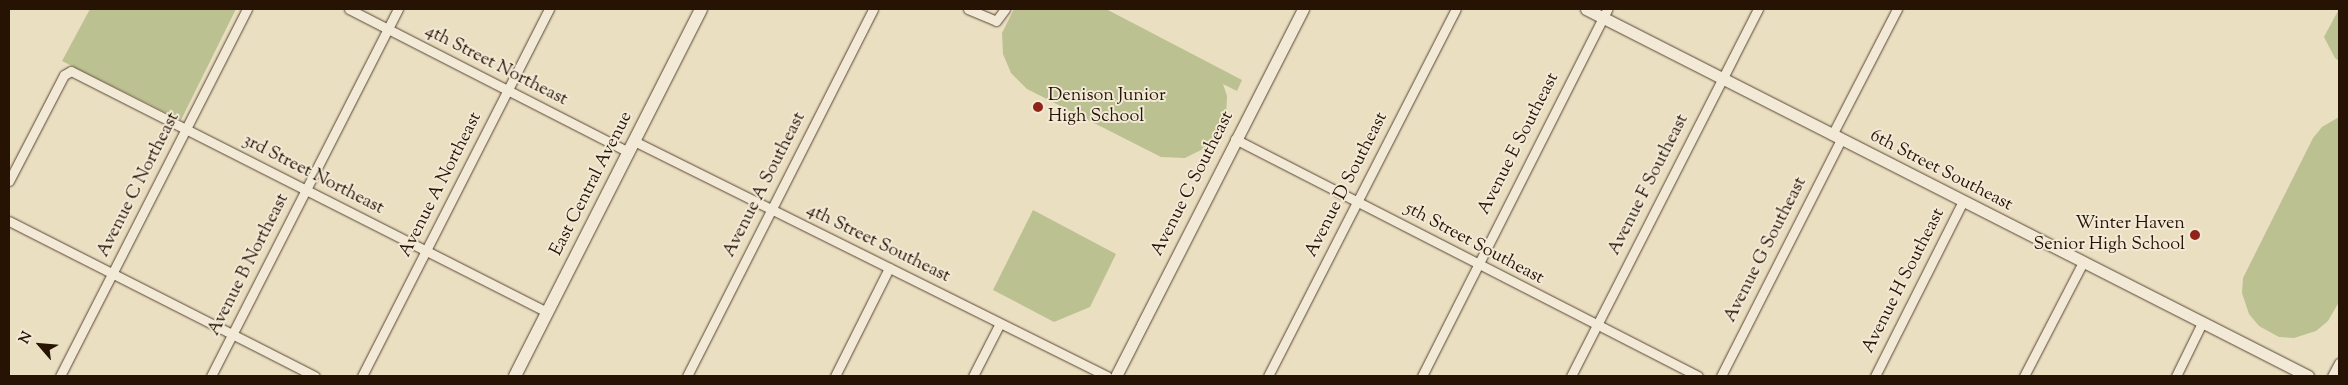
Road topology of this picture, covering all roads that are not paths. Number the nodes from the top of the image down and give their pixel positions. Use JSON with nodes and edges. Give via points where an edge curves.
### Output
{"nodes":[{"id":1,"x":247,"y":9,"type":"edge"},
{"id":2,"x":349,"y":9,"type":"edge"},
{"id":3,"x":398,"y":9,"type":"edge"},
{"id":4,"x":549,"y":9,"type":"edge"},
{"id":5,"x":702,"y":9,"type":"edge"},
{"id":6,"x":873,"y":9,"type":"edge"},
{"id":7,"x":968,"y":9,"type":"edge"},
{"id":8,"x":1005,"y":9,"type":"edge"},
{"id":9,"x":1303,"y":9,"type":"edge"},
{"id":10,"x":1456,"y":9,"type":"edge"},
{"id":11,"x":1586,"y":9,"type":"edge"},
{"id":12,"x":1758,"y":9,"type":"edge"},
{"id":13,"x":1896,"y":9,"type":"edge"},
{"id":14,"x":1605,"y":13,"type":"edge"},
{"id":15,"x":388,"y":28,"type":"junction"},
{"id":16,"x":1722,"y":78,"type":"junction"},
{"id":17,"x":507,"y":90,"type":"junction"},
{"id":18,"x":187,"y":129,"type":"junction"},
{"id":19,"x":1837,"y":137,"type":"junction"},
{"id":20,"x":1235,"y":139,"type":"junction"},
{"id":21,"x":631,"y":147,"type":"junction"},
{"id":22,"x":13,"y":164,"type":"edge"},
{"id":23,"x":9,"y":181,"type":"edge"},
{"id":24,"x":306,"y":190,"type":"junction"},
{"id":25,"x":1356,"y":200,"type":"junction"},
{"id":26,"x":1963,"y":201,"type":"junction"},
{"id":27,"x":771,"y":209,"type":"junction"},
{"id":28,"x":9,"y":221,"type":"edge"},
{"id":29,"x":426,"y":250,"type":"junction"},
{"id":30,"x":2083,"y":262,"type":"junction"},
{"id":31,"x":1477,"y":264,"type":"junction"},
{"id":32,"x":888,"y":268,"type":"junction"},
{"id":33,"x":112,"y":273,"type":"junction"},
{"id":34,"x":547,"y":312,"type":"junction"},
{"id":35,"x":1000,"y":323,"type":"junction"},
{"id":36,"x":2202,"y":323,"type":"junction"},
{"id":37,"x":1596,"y":326,"type":"junction"},
{"id":38,"x":232,"y":334,"type":"junction"},
{"id":39,"x":2339,"y":363,"type":"edge"},
{"id":40,"x":60,"y":376,"type":"edge"},
{"id":41,"x":211,"y":376,"type":"edge"},
{"id":42,"x":315,"y":376,"type":"edge"},
{"id":43,"x":362,"y":376,"type":"edge"},
{"id":44,"x":515,"y":376,"type":"edge"},
{"id":45,"x":686,"y":376,"type":"edge"},
{"id":46,"x":834,"y":376,"type":"edge"},
{"id":47,"x":973,"y":376,"type":"edge"},
{"id":48,"x":1108,"y":376,"type":"edge"},
{"id":49,"x":1116,"y":376,"type":"edge"},
{"id":50,"x":1268,"y":376,"type":"edge"},
{"id":51,"x":1422,"y":376,"type":"edge"},
{"id":52,"x":1571,"y":376,"type":"edge"},
{"id":53,"x":1698,"y":376,"type":"edge"},
{"id":54,"x":1720,"y":376,"type":"edge"},
{"id":55,"x":1875,"y":376,"type":"edge"},
{"id":56,"x":2024,"y":376,"type":"edge"},
{"id":57,"x":2176,"y":376,"type":"edge"},
{"id":58,"x":2308,"y":376,"type":"edge"},
{"id":59,"x":2332,"y":376,"type":"edge"}],
"edges":[{"from":1,"to":18,"type":"street","name":"Avenue C Northeast"},
{"from":2,"to":15,"type":"street","name":"4th Street Northeast"},
{"from":3,"to":15,"type":"street","name":"Avenue B Northeast"},
{"from":4,"to":17,"type":"street","name":"Avenue A Northeast"},
{"from":5,"to":21,"type":"main road","name":"East Central Avenue"},
{"from":6,"to":27,"type":"street","name":"Avenue A Southeast"},
{"from":7,"to":8,"type":"street","via":[[996,21]]},
{"from":9,"to":20,"type":"street","name":"Avenue C Southeast"},
{"from":10,"to":25,"type":"street","name":"Avenue D Southeast"},
{"from":11,"to":14,"type":"street","name":"6th Street Southeast"},
{"from":12,"to":16,"type":"street","name":"Avenue F Southeast"},
{"from":13,"to":19,"type":"street","name":"Avenue G Southeast"},
{"from":14,"to":16,"type":"street","name":"6th Street Southeast"},
{"from":14,"to":31,"type":"street","name":"Avenue E Southeast"},
{"from":15,"to":17,"type":"street","name":"4th Street Northeast"},
{"from":15,"to":24,"type":"street","name":"Avenue B Northeast"},
{"from":16,"to":19,"type":"street","name":"6th Street Southeast"},
{"from":16,"to":37,"type":"street","name":"Avenue F Southeast"},
{"from":17,"to":21,"type":"street","name":"4th Street Northeast"},
{"from":17,"to":29,"type":"street","name":"Avenue A Northeast"},
{"from":18,"to":22,"type":"street","name":"3rd Street Northeast","via":[[71,71],[64,75]]},
{"from":18,"to":24,"type":"street","name":"3rd Street Northeast"},
{"from":18,"to":33,"type":"street","name":"Avenue C Northeast"},
{"from":19,"to":26,"type":"street","name":"6th Street Southeast"},
{"from":19,"to":54,"type":"street","name":"Avenue G Southeast"},
{"from":20,"to":25,"type":"street","name":"5th Street Southeast"},
{"from":20,"to":49,"type":"street","name":"Avenue C Southeast"},
{"from":21,"to":27,"type":"street","name":"4th Street Southeast"},
{"from":21,"to":34,"type":"main road","name":"East Central Avenue"},
{"from":22,"to":23,"type":"street"},
{"from":24,"to":29,"type":"street","name":"3rd Street Northeast"},
{"from":24,"to":38,"type":"street","name":"Avenue B Northeast"},
{"from":25,"to":31,"type":"street","name":"5th Street Southeast"},
{"from":25,"to":50,"type":"street","name":"Avenue D Southeast"},
{"from":26,"to":30,"type":"street","name":"6th Street Southeast"},
{"from":26,"to":55,"type":"street","name":"Avenue H Southeast"},
{"from":27,"to":32,"type":"street","name":"4th Street Southeast"},
{"from":27,"to":45,"type":"street","name":"Avenue A Southeast"},
{"from":28,"to":33,"type":"street"},
{"from":29,"to":34,"type":"street","name":"3rd Street Northeast"},
{"from":29,"to":43,"type":"street","name":"Avenue A Northeast"},
{"from":30,"to":36,"type":"street","name":"6th Street Southeast"},
{"from":30,"to":56,"type":"street"},
{"from":31,"to":37,"type":"street","name":"5th Street Southeast"},
{"from":31,"to":51,"type":"street","name":"Avenue E Southeast"},
{"from":32,"to":35,"type":"street","name":"4th Street Southeast"},
{"from":32,"to":46,"type":"street"},
{"from":33,"to":38,"type":"street"},
{"from":33,"to":40,"type":"street","name":"Avenue C Northeast"},
{"from":34,"to":44,"type":"main road","name":"East Central Avenue"},
{"from":35,"to":47,"type":"street"},
{"from":35,"to":48,"type":"street","name":"4th Street Southeast"},
{"from":36,"to":57,"type":"street"},
{"from":36,"to":58,"type":"street","name":"6th Street Southeast"},
{"from":37,"to":52,"type":"street","name":"Avenue F Southeast"},
{"from":37,"to":53,"type":"street","name":"5th Street Southeast"},
{"from":38,"to":41,"type":"street","name":"Avenue B Northeast"},
{"from":38,"to":42,"type":"street"},
{"from":39,"to":59,"type":"street"}]}
